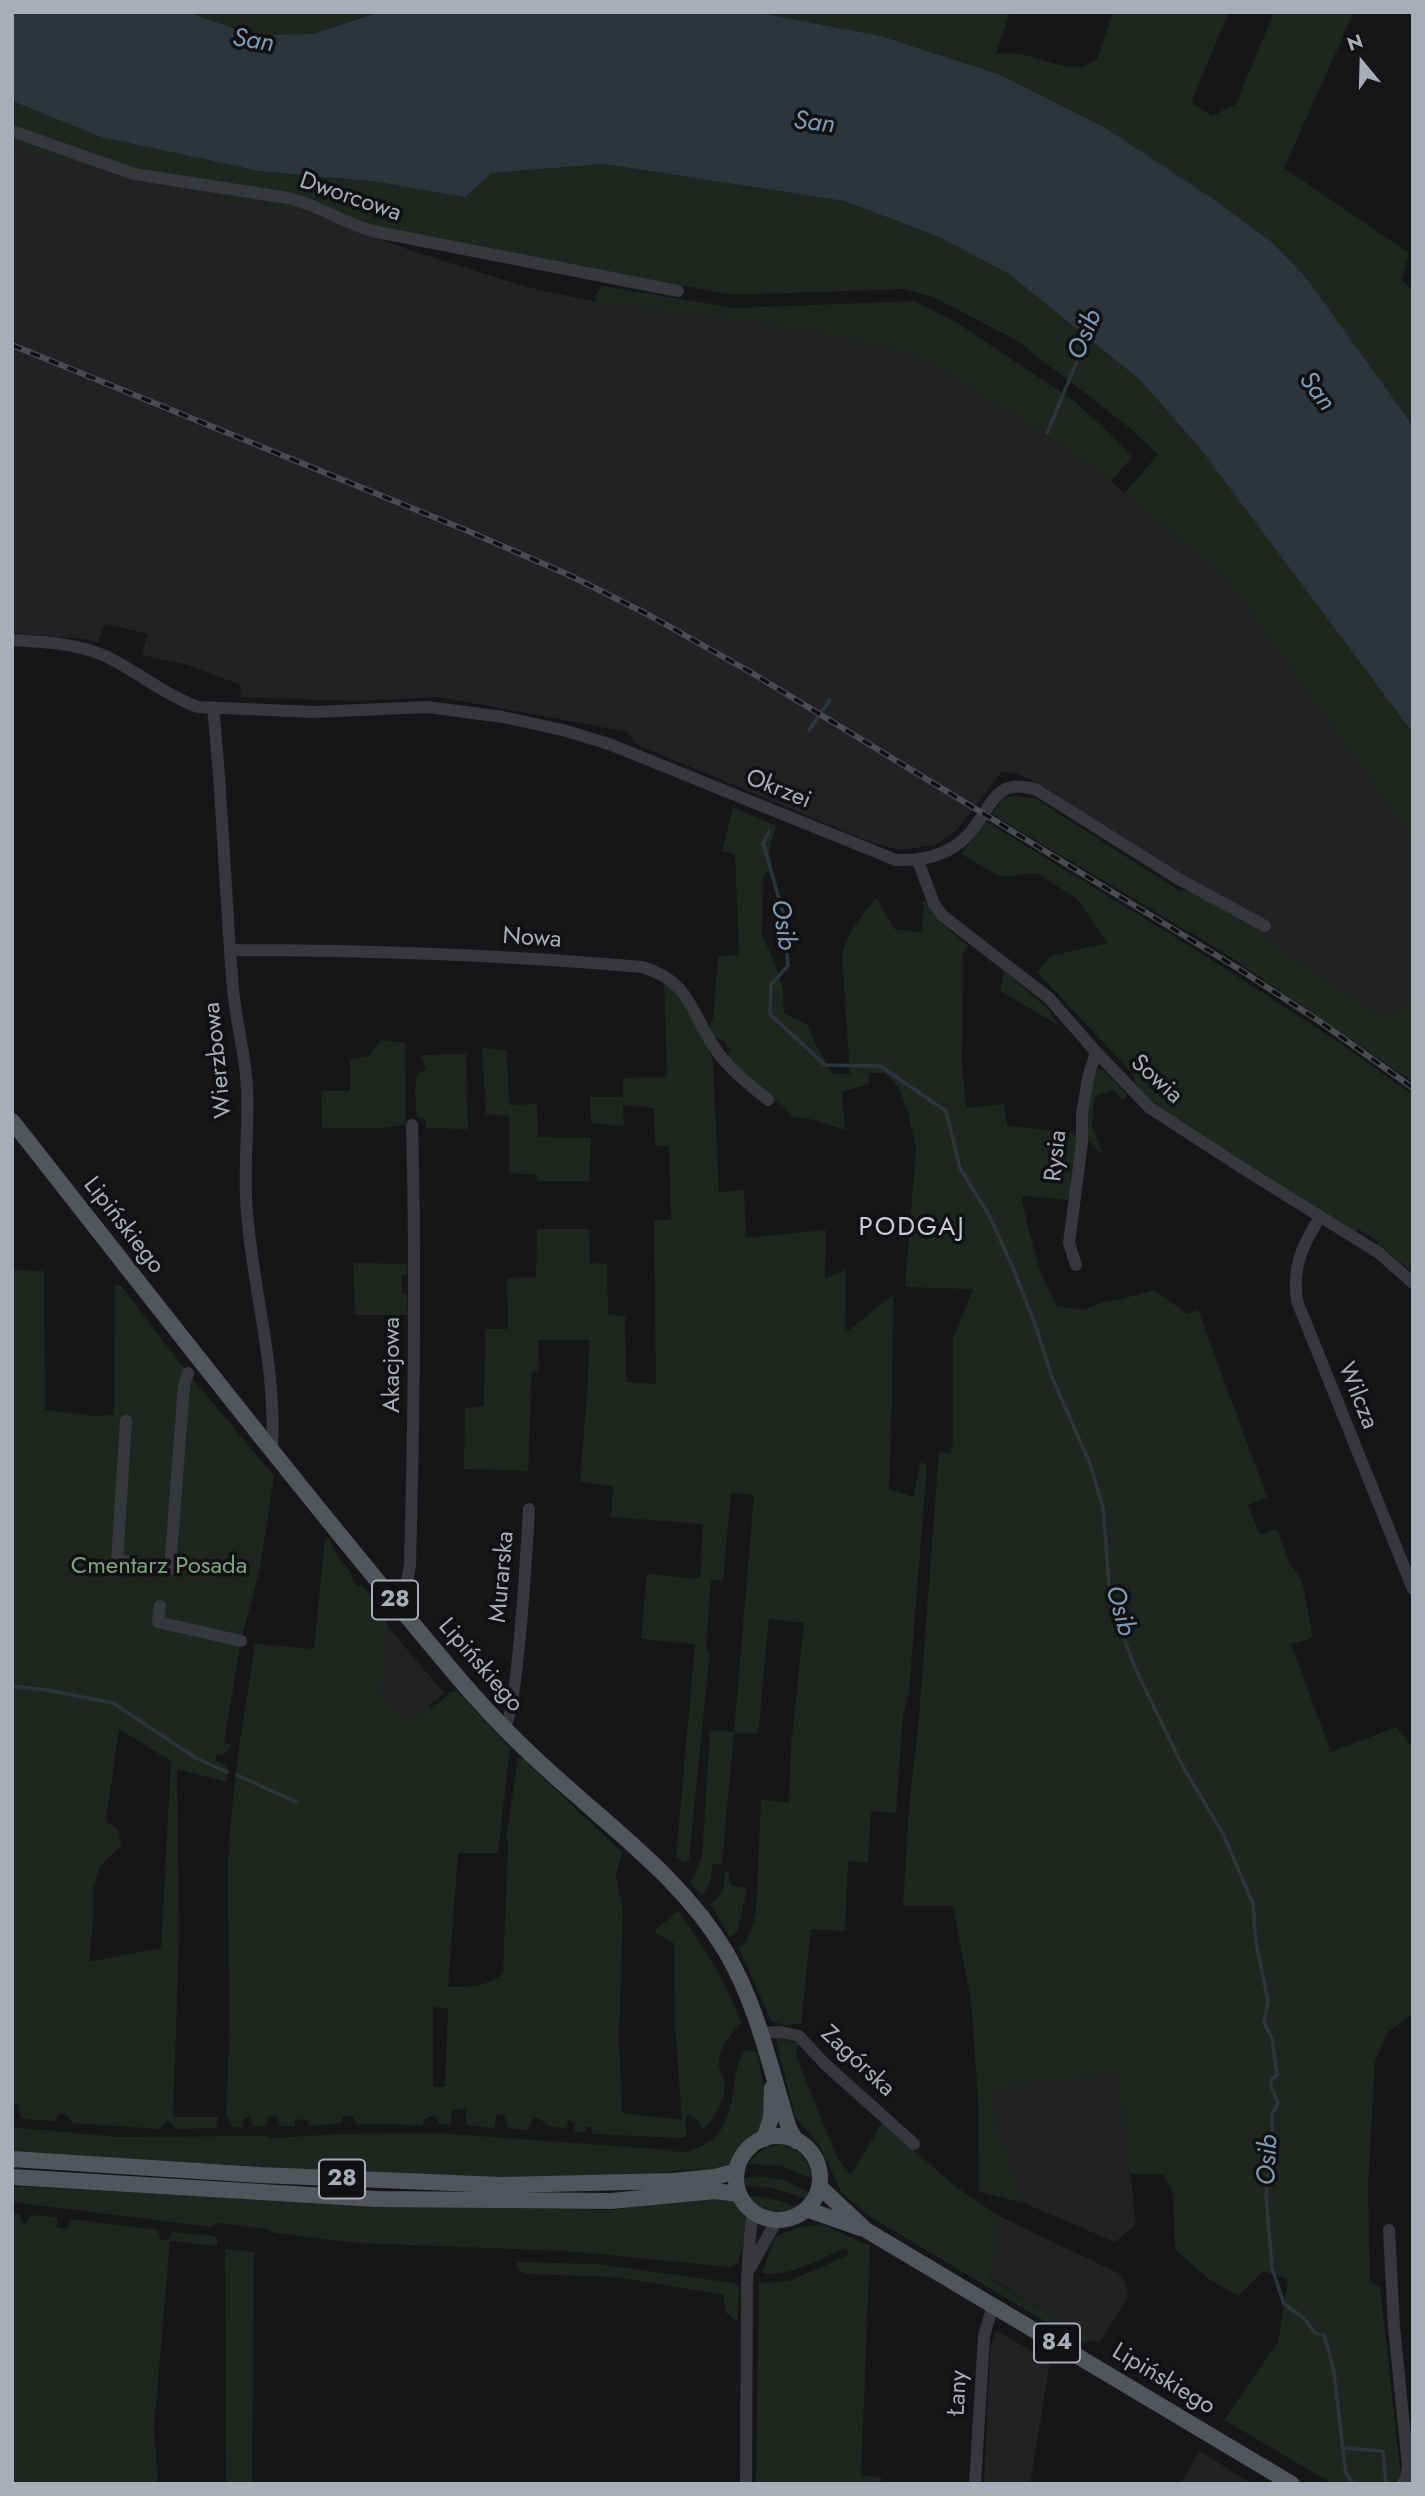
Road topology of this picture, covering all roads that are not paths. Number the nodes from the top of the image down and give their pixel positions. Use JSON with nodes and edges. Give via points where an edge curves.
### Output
{"nodes":[{"id":1,"x":12,"y":131,"type":"edge"},
{"id":2,"x":678,"y":291,"type":"dead end"},
{"id":3,"x":12,"y":640,"type":"edge"},
{"id":4,"x":213,"y":708,"type":"junction"},
{"id":5,"x":918,"y":861,"type":"junction"},
{"id":6,"x":1265,"y":926,"type":"dead end"},
{"id":7,"x":230,"y":950,"type":"junction"},
{"id":8,"x":1096,"y":1052,"type":"junction"},
{"id":9,"x":768,"y":1100,"type":"dead end"},
{"id":10,"x":12,"y":1121,"type":"edge"},
{"id":11,"x":412,"y":1125,"type":"dead end"},
{"id":12,"x":1320,"y":1217,"type":"junction"},
{"id":13,"x":1076,"y":1265,"type":"dead end"},
{"id":14,"x":1413,"y":1283,"type":"edge"},
{"id":15,"x":188,"y":1373,"type":"dead end"},
{"id":16,"x":126,"y":1421,"type":"dead end"},
{"id":17,"x":272,"y":1449,"type":"junction"},
{"id":18,"x":529,"y":1509,"type":"dead end"},
{"id":19,"x":1413,"y":1588,"type":"edge"},
{"id":20,"x":395,"y":1600,"type":"junction"},
{"id":21,"x":160,"y":1606,"type":"dead end"},
{"id":22,"x":242,"y":1641,"type":"dead end"},
{"id":23,"x":504,"y":1729,"type":"junction"},
{"id":24,"x":762,"y":2033,"type":"junction"},
{"id":25,"x":772,"y":2071,"type":"junction"},
{"id":26,"x":764,"y":2140,"type":"junction"},
{"id":27,"x":796,"y":2141,"type":"junction"},
{"id":28,"x":914,"y":2144,"type":"dead end"},
{"id":29,"x":12,"y":2159,"type":"edge"},
{"id":30,"x":737,"y":2171,"type":"junction"},
{"id":31,"x":12,"y":2177,"type":"edge"},
{"id":32,"x":819,"y":2186,"type":"junction"},
{"id":33,"x":739,"y":2194,"type":"junction"},
{"id":34,"x":806,"y":2209,"type":"junction"},
{"id":35,"x":752,"y":2211,"type":"junction"},
{"id":36,"x":777,"y":2220,"type":"junction"},
{"id":37,"x":866,"y":2230,"type":"junction"},
{"id":38,"x":1389,"y":2230,"type":"dead end"},
{"id":39,"x":748,"y":2272,"type":"junction"},
{"id":40,"x":993,"y":2305,"type":"junction"},
{"id":41,"x":746,"y":2484,"type":"edge"},
{"id":42,"x":975,"y":2484,"type":"edge"},
{"id":43,"x":1292,"y":2484,"type":"edge"},
{"id":44,"x":1402,"y":2484,"type":"edge"}],
"edges":[{"from":1,"to":2,"type":"street","name":"Dworcowa","via":[[134,174],[288,198],[372,231]]},
{"from":3,"to":4,"type":"street","name":"Okrzei","via":[[88,649],[182,702]]},
{"from":4,"to":5,"type":"street","name":"Okrzei","via":[[315,712],[427,707],[503,717],[609,744],[896,860]]},
{"from":4,"to":7,"type":"street","name":"Wierzbowa"},
{"from":5,"to":6,"type":"street","via":[[954,847],[995,796],[1003,789],[1023,785]]},
{"from":5,"to":8,"type":"street","name":"Sowia","via":[[943,916],[1049,998]]},
{"from":7,"to":9,"type":"street","name":"Nowa","via":[[642,967],[662,973],[680,989],[717,1052]]},
{"from":7,"to":17,"type":"street","name":"Wierzbowa","via":[[247,1090],[246,1207],[273,1405]]},
{"from":8,"to":12,"type":"street","name":"Sowia","via":[[1166,1119]]},
{"from":8,"to":13,"type":"street","name":"Rysia","via":[[1082,1114],[1069,1243]]},
{"from":10,"to":17,"type":"main road","name":"Lipińskiego","number":"28"},
{"from":11,"to":20,"type":"street","name":"Akacjowa","via":[[415,1258],[410,1564],[404,1592]]},
{"from":12,"to":14,"type":"street","name":"Sowia","via":[[1379,1253]]},
{"from":12,"to":19,"type":"street","name":"Wilcza","via":[[1300,1255],[1294,1281],[1297,1301]]},
{"from":15,"to":16,"type":"street","via":[[170,1569],[117,1560]]},
{"from":17,"to":20,"type":"main road","name":"Lipińskiego","number":"28"},
{"from":18,"to":23,"type":"street","name":"Murarska","via":[[514,1689]]},
{"from":20,"to":23,"type":"main road","name":"Lipińskiego","number":"28"},
{"from":21,"to":22,"type":"street","via":[[158,1622]]},
{"from":23,"to":24,"type":"main road","name":"Lipińskiego","number":"28","via":[[656,1866],[695,1908],[738,1973]]},
{"from":24,"to":25,"type":"main road","name":"Lipińskiego","number":"28"},
{"from":24,"to":28,"type":"street","name":"Zagórska","via":[[799,2036]]},
{"from":25,"to":26,"type":"main road","name":"Lipińskiego","number":"28","via":[[771,2118]]},
{"from":25,"to":27,"type":"main road","name":"Lipińskiego","number":"28"},
{"from":26,"to":27,"type":"main road"},
{"from":26,"to":30,"type":"main road","via":[[746,2152]]},
{"from":27,"to":32,"type":"main road","number":"28","via":[[815,2159]]},
{"from":29,"to":30,"type":"main road","number":"28","via":[[502,2185],[663,2181]]},
{"from":30,"to":33,"type":"main road"},
{"from":31,"to":33,"type":"main road","number":"28","via":[[377,2199],[611,2201],[715,2191]]},
{"from":32,"to":34,"type":"main road"},
{"from":32,"to":37,"type":"main road","name":"Lipińskiego","number":"84"},
{"from":33,"to":35,"type":"main road"},
{"from":34,"to":36,"type":"main road"},
{"from":34,"to":37,"type":"main road","name":"Lipińskiego","number":"84"},
{"from":35,"to":36,"type":"main road"},
{"from":35,"to":39,"type":"street"},
{"from":36,"to":39,"type":"street"},
{"from":37,"to":40,"type":"main road","name":"Lipińskiego","number":"84"},
{"from":38,"to":44,"type":"street","via":[[1392,2314],[1408,2466]]},
{"from":39,"to":41,"type":"street"},
{"from":40,"to":42,"type":"street","name":"Łany","via":[[984,2336]]},
{"from":40,"to":43,"type":"main road","name":"Lipińskiego","number":"84"}]}
